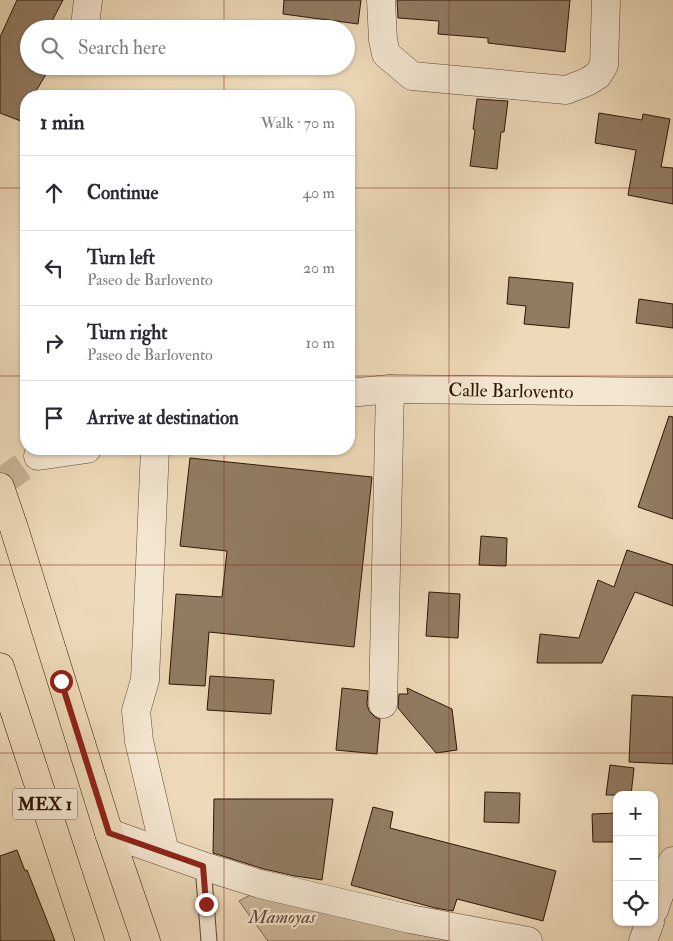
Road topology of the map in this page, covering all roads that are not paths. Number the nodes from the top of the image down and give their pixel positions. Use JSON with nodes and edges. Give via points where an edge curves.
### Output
{"nodes":[{"id":1,"x":381,"y":0,"type":"edge"},
{"id":2,"x":606,"y":0,"type":"edge"},
{"id":3,"x":390,"y":388,"type":"junction"},
{"id":4,"x":355,"y":392,"type":"edge"},
{"id":5,"x":673,"y":392,"type":"edge"},
{"id":6,"x":45,"y":455,"type":"edge"},
{"id":7,"x":156,"y":455,"type":"edge"},
{"id":8,"x":38,"y":456,"type":"tunnel mouth"},
{"id":9,"x":0,"y":487,"type":"edge"},
{"id":10,"x":0,"y":667,"type":"edge"},
{"id":11,"x":383,"y":704,"type":"dead end"},
{"id":12,"x":109,"y":833,"type":"junction"},
{"id":13,"x":165,"y":852,"type":"junction"},
{"id":14,"x":673,"y":861,"type":"edge"},
{"id":15,"x":203,"y":866,"type":"junction"},
{"id":16,"x":658,"y":899,"type":"edge"},
{"id":17,"x":649,"y":926,"type":"edge"},
{"id":18,"x":90,"y":941,"type":"edge"},
{"id":19,"x":146,"y":941,"type":"edge"},
{"id":20,"x":209,"y":941,"type":"edge"},
{"id":21,"x":528,"y":941,"type":"edge"},
{"id":22,"x":644,"y":941,"type":"edge"}],
"edges":[{"from":1,"to":2,"type":"street","via":[[386,54],[412,76],[566,90],[598,75],[604,65]]},
{"from":3,"to":4,"type":"street","name":"Calle Barlovento"},
{"from":3,"to":5,"type":"street","name":"Calle Barlovento"},
{"from":3,"to":11,"type":"street"},
{"from":6,"to":8,"type":"street"},
{"from":7,"to":13,"type":"street","via":[[145,680],[136,711],[139,741]]},
{"from":9,"to":12,"type":"main road","number":"MEX 1"},
{"from":10,"to":18,"type":"main road","number":"MEX 1"},
{"from":12,"to":13,"type":"street"},
{"from":12,"to":19,"type":"main road","number":"MEX 1"},
{"from":13,"to":15,"type":"street"},
{"from":14,"to":16,"type":"street"},
{"from":15,"to":20,"type":"lane"},
{"from":15,"to":21,"type":"street","via":[[260,884],[410,919]]},
{"from":17,"to":22,"type":"street"}]}
